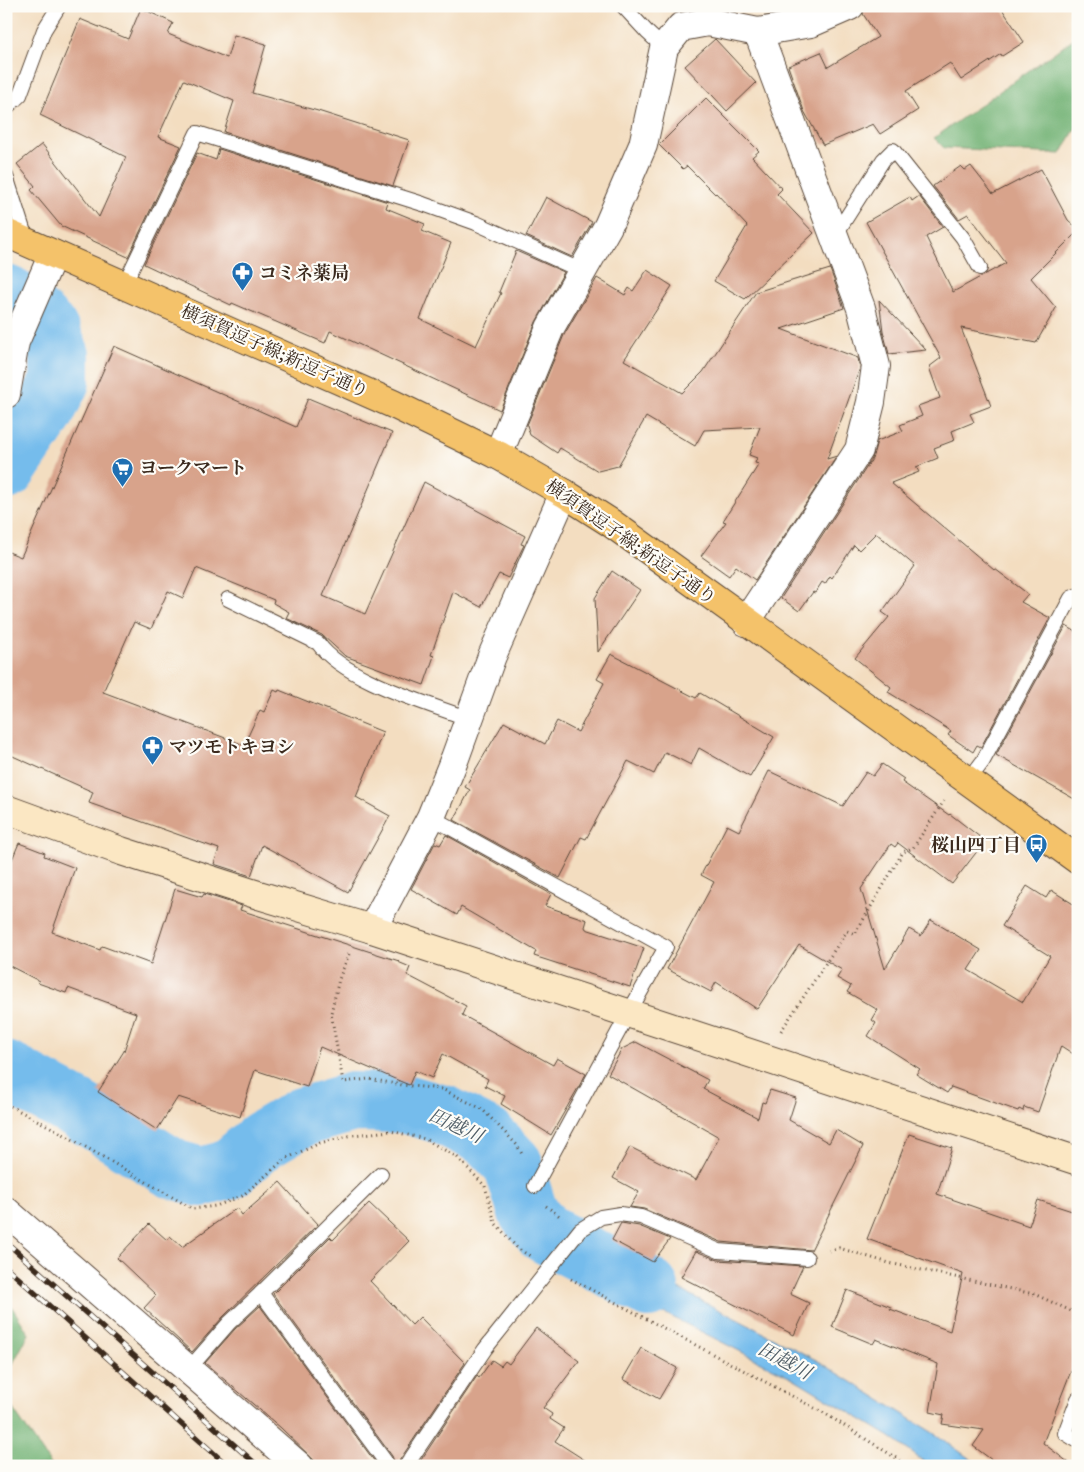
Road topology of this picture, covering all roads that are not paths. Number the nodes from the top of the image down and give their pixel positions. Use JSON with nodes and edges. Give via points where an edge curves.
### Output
{"nodes":[{"id":1,"x":59,"y":6,"type":"edge"},
{"id":2,"x":623,"y":6,"type":"edge"},
{"id":3,"x":850,"y":6,"type":"edge"},
{"id":4,"x":758,"y":32,"type":"junction"},
{"id":5,"x":664,"y":48,"type":"junction"},
{"id":6,"x":6,"y":108,"type":"edge"},
{"id":7,"x":6,"y":176,"type":"edge"},
{"id":8,"x":834,"y":237,"type":"junction"},
{"id":9,"x":17,"y":238,"type":"edge"},
{"id":10,"x":53,"y":254,"type":"junction"},
{"id":11,"x":980,"y":268,"type":"dead end"},
{"id":12,"x":582,"y":271,"type":"junction"},
{"id":13,"x":124,"y":285,"type":"junction"},
{"id":14,"x":6,"y":394,"type":"edge"},
{"id":15,"x":498,"y":455,"type":"junction"},
{"id":16,"x":564,"y":493,"type":"junction"},
{"id":17,"x":1078,"y":595,"type":"edge"},
{"id":18,"x":228,"y":599,"type":"dead end"},
{"id":19,"x":746,"y":622,"type":"junction"},
{"id":20,"x":469,"y":719,"type":"junction"},
{"id":21,"x":968,"y":781,"type":"junction"},
{"id":22,"x":6,"y":809,"type":"edge"},
{"id":23,"x":430,"y":817,"type":"junction"},
{"id":24,"x":1078,"y":860,"type":"edge"},
{"id":25,"x":366,"y":927,"type":"junction"},
{"id":26,"x":628,"y":1014,"type":"junction"},
{"id":27,"x":1078,"y":1161,"type":"edge"},
{"id":28,"x":381,"y":1174,"type":"dead end"},
{"id":29,"x":535,"y":1186,"type":"road end"},
{"id":30,"x":6,"y":1212,"type":"edge"},
{"id":31,"x":807,"y":1258,"type":"road end"},
{"id":32,"x":261,"y":1293,"type":"junction"},
{"id":33,"x":188,"y":1370,"type":"junction"},
{"id":34,"x":1078,"y":1399,"type":"edge"},
{"id":35,"x":1078,"y":1441,"type":"edge"},
{"id":36,"x":385,"y":1461,"type":"dead end"},
{"id":37,"x":299,"y":1466,"type":"edge"},
{"id":38,"x":406,"y":1466,"type":"edge"}],
"edges":[{"from":1,"to":6,"type":"lane","via":[[44,30],[20,95]]},
{"from":2,"to":5,"type":"lane"},
{"from":3,"to":4,"type":"street","via":[[811,23]]},
{"from":4,"to":5,"type":"street","via":[[708,22],[681,27]]},
{"from":4,"to":8,"type":"street"},
{"from":5,"to":12,"type":"street","via":[[643,145],[608,226]]},
{"from":7,"to":9,"type":"lane"},
{"from":8,"to":11,"type":"lane","via":[[883,160],[894,150],[963,238]]},
{"from":8,"to":19,"type":"street","via":[[861,308],[876,366],[871,402],[859,450]]},
{"from":9,"to":10,"type":"main road","name":"横須賀逗子線;新逗子通り"},
{"from":10,"to":13,"type":"main road","name":"横須賀逗子線;新逗子通り"},
{"from":10,"to":14,"type":"street","via":[[15,342]]},
{"from":12,"to":13,"type":"lane","via":[[468,220],[197,132]]},
{"from":12,"to":15,"type":"street","via":[[550,328]]},
{"from":13,"to":15,"type":"main road","name":"横須賀逗子線;新逗子通り","via":[[393,404]]},
{"from":15,"to":16,"type":"main road","name":"横須賀逗子線;新逗子通り"},
{"from":16,"to":19,"type":"main road","name":"横須賀逗子線;新逗子通り"},
{"from":16,"to":20,"type":"street","via":[[492,656]]},
{"from":17,"to":21,"type":"lane","via":[[1071,598],[983,761]]},
{"from":18,"to":20,"type":"lane","via":[[318,643],[326,655],[374,684]]},
{"from":19,"to":21,"type":"main road","name":"横須賀逗子線;新逗子通り"},
{"from":20,"to":23,"type":"street"},
{"from":21,"to":24,"type":"main road","name":"横須賀逗子線;新逗子通り"},
{"from":22,"to":25,"type":"street","via":[[121,851]]},
{"from":23,"to":25,"type":"street"},
{"from":23,"to":26,"type":"lane","via":[[666,947]]},
{"from":25,"to":26,"type":"street"},
{"from":26,"to":27,"type":"street"},
{"from":26,"to":29,"type":"lane"},
{"from":28,"to":32,"type":"lane"},
{"from":30,"to":33,"type":"street"},
{"from":31,"to":38,"type":"lane","via":[[719,1251],[642,1217],[620,1214],[601,1217],[578,1231],[485,1349]]},
{"from":32,"to":33,"type":"lane","via":[[229,1323]]},
{"from":32,"to":36,"type":"lane"},
{"from":33,"to":37,"type":"street"},
{"from":34,"to":35,"type":"lane","via":[[1065,1433]]}]}
